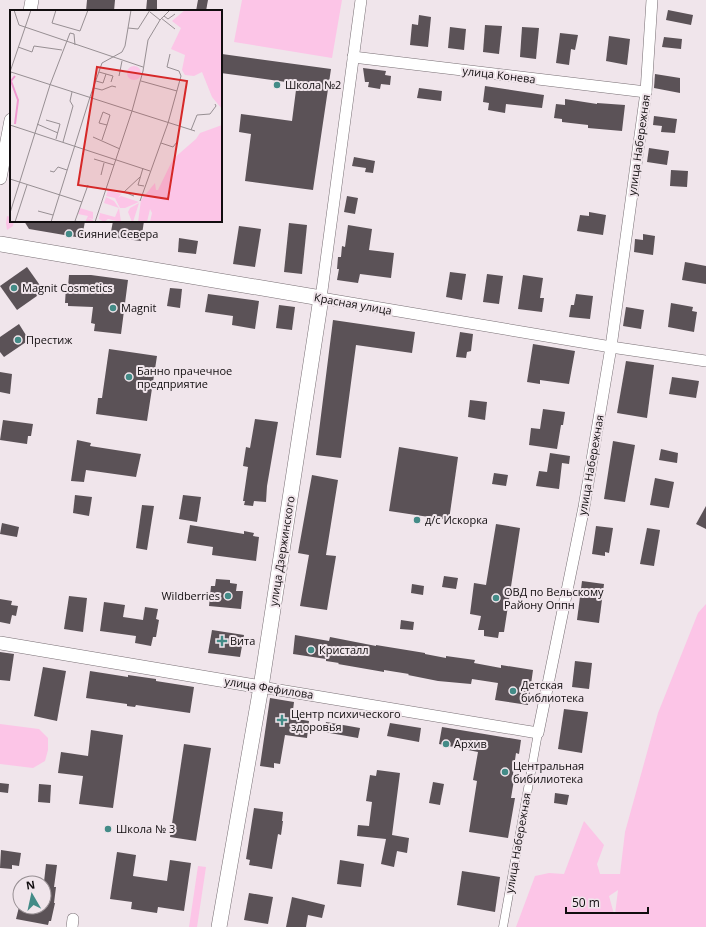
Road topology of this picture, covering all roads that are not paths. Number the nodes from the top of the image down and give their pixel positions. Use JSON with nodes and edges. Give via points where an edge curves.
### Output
{"nodes":[{"id":1,"x":32,"y":0,"type":"edge"},
{"id":2,"x":361,"y":0,"type":"edge"},
{"id":3,"x":652,"y":0,"type":"edge"},
{"id":4,"x":30,"y":10,"type":"edge"},
{"id":5,"x":353,"y":57,"type":"junction"},
{"id":6,"x":646,"y":92,"type":"junction"},
{"id":7,"x":10,"y":125,"type":"edge"},
{"id":8,"x":0,"y":178,"type":"edge"},
{"id":9,"x":0,"y":244,"type":"edge"},
{"id":10,"x":321,"y":298,"type":"junction"},
{"id":11,"x":611,"y":347,"type":"junction"},
{"id":12,"x":706,"y":361,"type":"edge"},
{"id":13,"x":0,"y":644,"type":"edge"},
{"id":14,"x":261,"y":687,"type":"junction"},
{"id":15,"x":538,"y":733,"type":"junction"},
{"id":16,"x":220,"y":927,"type":"edge"},
{"id":17,"x":503,"y":927,"type":"edge"}],
"edges":[{"from":1,"to":4,"type":"street"},
{"from":2,"to":5,"type":"street","name":"улица Дзержинского"},
{"from":3,"to":6,"type":"street","name":"улица Набережная"},
{"from":5,"to":6,"type":"street","name":"улица Конева"},
{"from":5,"to":10,"type":"street","name":"улица Дзержинского"},
{"from":6,"to":11,"type":"street","name":"улица Набережная"},
{"from":7,"to":8,"type":"street"},
{"from":9,"to":10,"type":"main road","name":"Красная улица"},
{"from":10,"to":11,"type":"street","name":"Красная улица"},
{"from":10,"to":14,"type":"main road","name":"улица Дзержинского"},
{"from":11,"to":12,"type":"street","name":"Красная улица"},
{"from":11,"to":15,"type":"street","name":"улица Набережная","via":[[584,507]]},
{"from":13,"to":14,"type":"street","name":"улица Фефилова"},
{"from":14,"to":15,"type":"street","name":"улица Фефилова"},
{"from":14,"to":16,"type":"main road","name":"улица Дзержинского"},
{"from":15,"to":17,"type":"street","name":"улица Набережная"}]}
